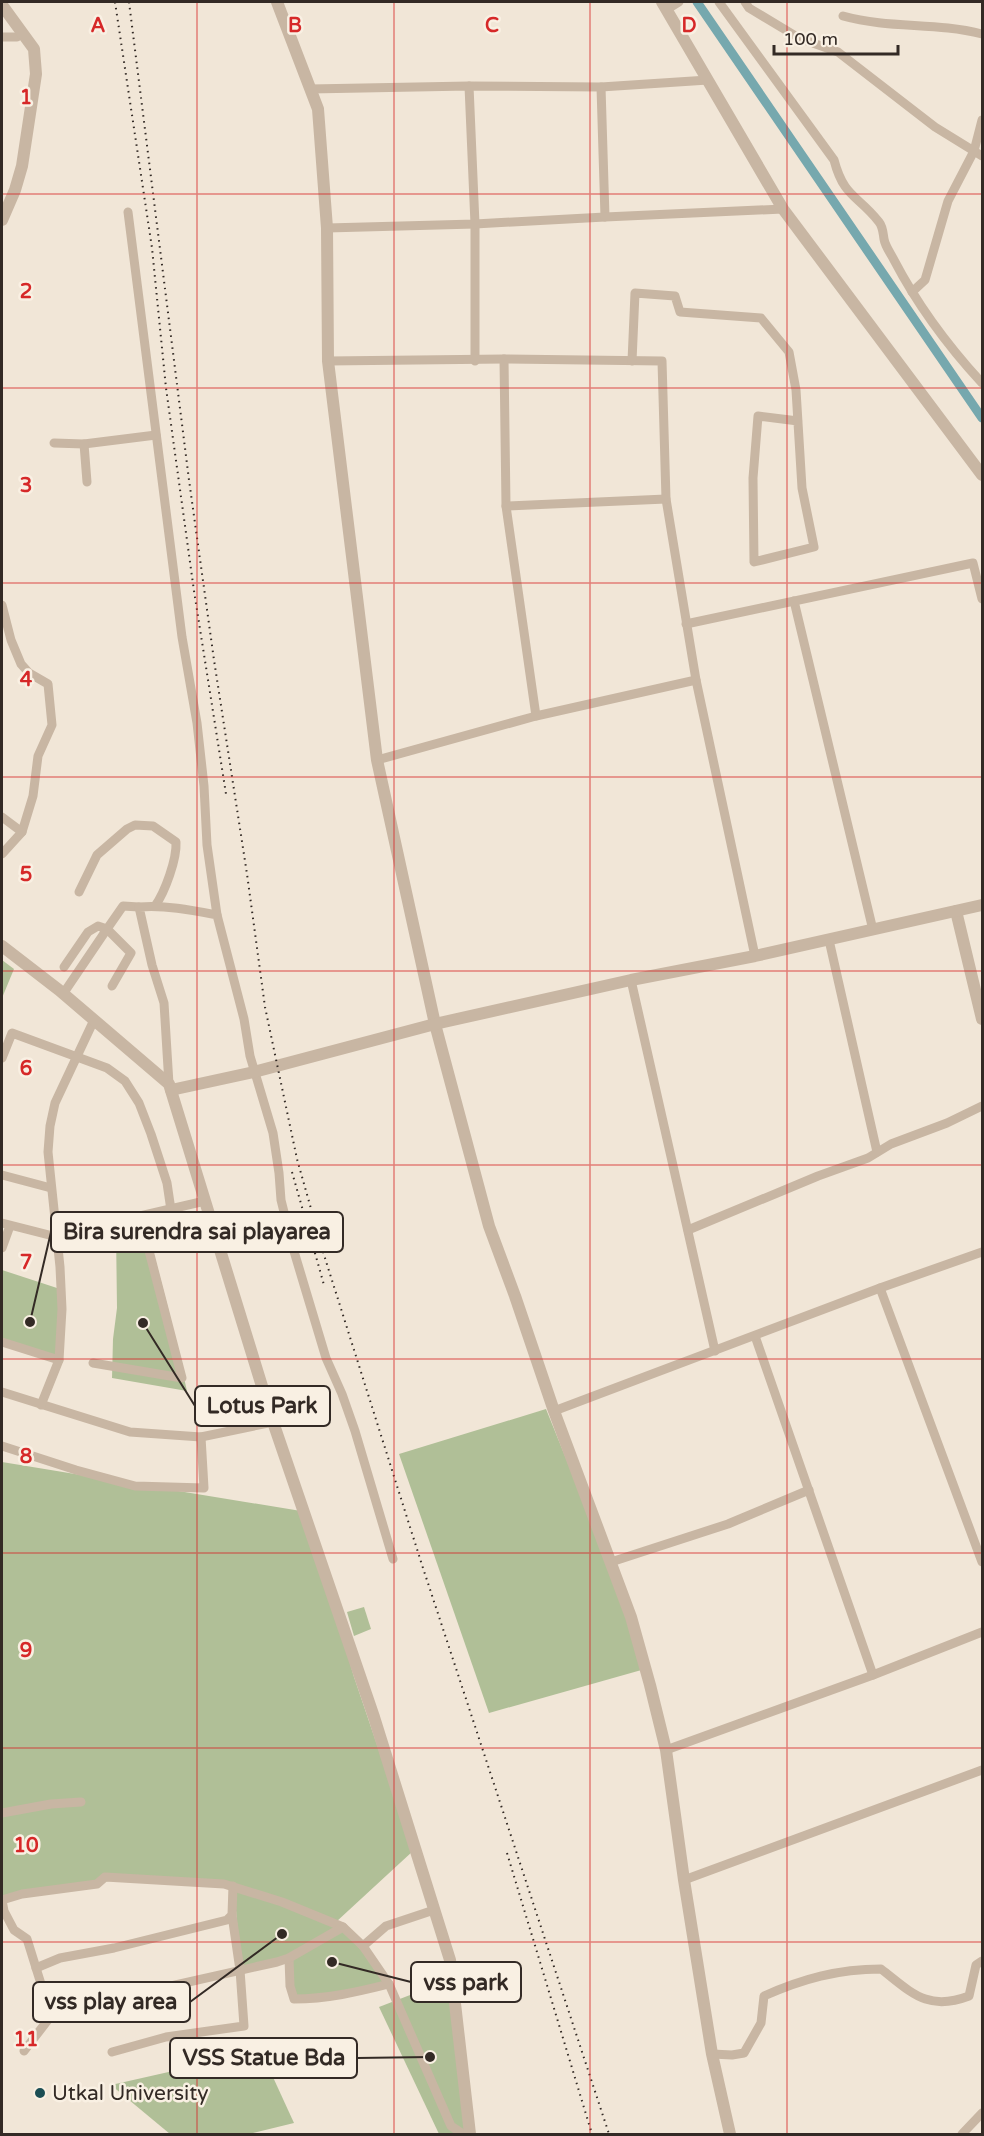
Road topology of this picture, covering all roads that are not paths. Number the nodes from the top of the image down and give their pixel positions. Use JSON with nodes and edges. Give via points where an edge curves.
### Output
{"nodes":[{"id":1,"x":277,"y":2,"type":"edge"},
{"id":2,"x":719,"y":2,"type":"edge"},
{"id":3,"x":745,"y":2,"type":"edge"},
{"id":4,"x":671,"y":4,"type":"edge"},
{"id":5,"x":2,"y":6,"type":"edge"},
{"id":6,"x":843,"y":16,"type":"dead end"},
{"id":7,"x":23,"y":33,"type":"junction"},
{"id":8,"x":982,"y":34,"type":"edge"},
{"id":9,"x":2,"y":37,"type":"edge"},
{"id":10,"x":708,"y":80,"type":"junction"},
{"id":11,"x":469,"y":86,"type":"junction"},
{"id":12,"x":601,"y":87,"type":"junction"},
{"id":13,"x":310,"y":88,"type":"junction"},
{"id":14,"x":982,"y":120,"type":"edge"},
{"id":15,"x":978,"y":154,"type":"edge"},
{"id":16,"x":783,"y":209,"type":"junction"},
{"id":17,"x":128,"y":212,"type":"dead end"},
{"id":18,"x":605,"y":217,"type":"junction"},
{"id":19,"x":2,"y":220,"type":"edge"},
{"id":20,"x":476,"y":224,"type":"junction"},
{"id":21,"x":327,"y":228,"type":"junction"},
{"id":22,"x":912,"y":292,"type":"junction"},
{"id":23,"x":504,"y":359,"type":"junction"},
{"id":24,"x":328,"y":361,"type":"junction"},
{"id":25,"x":475,"y":361,"type":"junction"},
{"id":26,"x":632,"y":361,"type":"junction"},
{"id":27,"x":982,"y":383,"type":"edge"},
{"id":28,"x":798,"y":421,"type":"junction"},
{"id":29,"x":156,"y":435,"type":"junction"},
{"id":30,"x":54,"y":443,"type":"dead end"},
{"id":31,"x":84,"y":444,"type":"junction"},
{"id":32,"x":982,"y":475,"type":"edge"},
{"id":33,"x":87,"y":483,"type":"dead end"},
{"id":34,"x":666,"y":499,"type":"junction"},
{"id":35,"x":506,"y":506,"type":"junction"},
{"id":36,"x":978,"y":562,"type":"edge"},
{"id":37,"x":982,"y":599,"type":"edge"},
{"id":38,"x":794,"y":601,"type":"junction"},
{"id":39,"x":2,"y":605,"type":"edge"},
{"id":40,"x":686,"y":624,"type":"junction"},
{"id":41,"x":696,"y":680,"type":"junction"},
{"id":42,"x":536,"y":716,"type":"junction"},
{"id":43,"x":376,"y":760,"type":"junction"},
{"id":44,"x":2,"y":817,"type":"edge"},
{"id":45,"x":22,"y":832,"type":"junction"},
{"id":46,"x":2,"y":854,"type":"edge"},
{"id":47,"x":79,"y":892,"type":"dead end"},
{"id":48,"x":982,"y":905,"type":"edge"},
{"id":49,"x":155,"y":906,"type":"junction"},
{"id":50,"x":139,"y":907,"type":"junction"},
{"id":51,"x":956,"y":911,"type":"junction"},
{"id":52,"x":217,"y":915,"type":"junction"},
{"id":53,"x":107,"y":929,"type":"junction"},
{"id":54,"x":873,"y":930,"type":"junction"},
{"id":55,"x":829,"y":940,"type":"junction"},
{"id":56,"x":2,"y":946,"type":"edge"},
{"id":57,"x":148,"y":947,"type":"junction"},
{"id":58,"x":131,"y":953,"type":"junction"},
{"id":59,"x":755,"y":956,"type":"junction"},
{"id":60,"x":64,"y":967,"type":"dead end"},
{"id":61,"x":631,"y":980,"type":"junction"},
{"id":62,"x":112,"y":986,"type":"dead end"},
{"id":63,"x":63,"y":994,"type":"junction"},
{"id":64,"x":982,"y":1019,"type":"edge"},
{"id":65,"x":94,"y":1020,"type":"junction"},
{"id":66,"x":435,"y":1024,"type":"junction"},
{"id":67,"x":2,"y":1058,"type":"edge"},
{"id":68,"x":75,"y":1058,"type":"junction"},
{"id":69,"x":254,"y":1072,"type":"junction"},
{"id":70,"x":170,"y":1087,"type":"junction"},
{"id":71,"x":982,"y":1106,"type":"edge"},
{"id":72,"x":877,"y":1152,"type":"junction"},
{"id":73,"x":2,"y":1175,"type":"edge"},
{"id":74,"x":51,"y":1188,"type":"junction"},
{"id":75,"x":205,"y":1201,"type":"junction"},
{"id":76,"x":171,"y":1210,"type":"junction"},
{"id":77,"x":140,"y":1216,"type":"junction"},
{"id":78,"x":56,"y":1221,"type":"junction"},
{"id":79,"x":6,"y":1225,"type":"edge"},
{"id":80,"x":688,"y":1230,"type":"junction"},
{"id":81,"x":57,"y":1237,"type":"junction"},
{"id":82,"x":2,"y":1248,"type":"edge"},
{"id":83,"x":982,"y":1252,"type":"edge"},
{"id":84,"x":880,"y":1288,"type":"junction"},
{"id":85,"x":755,"y":1336,"type":"junction"},
{"id":86,"x":2,"y":1342,"type":"edge"},
{"id":87,"x":715,"y":1351,"type":"junction"},
{"id":88,"x":59,"y":1360,"type":"junction"},
{"id":89,"x":93,"y":1363,"type":"dead end"},
{"id":90,"x":2,"y":1392,"type":"edge"},
{"id":91,"x":41,"y":1406,"type":"junction"},
{"id":92,"x":554,"y":1411,"type":"junction"},
{"id":93,"x":273,"y":1422,"type":"junction"},
{"id":94,"x":201,"y":1437,"type":"junction"},
{"id":95,"x":2,"y":1446,"type":"edge"},
{"id":96,"x":809,"y":1490,"type":"junction"},
{"id":97,"x":393,"y":1559,"type":"dead end"},
{"id":98,"x":611,"y":1562,"type":"junction"},
{"id":99,"x":982,"y":1562,"type":"edge"},
{"id":100,"x":982,"y":1632,"type":"edge"},
{"id":101,"x":873,"y":1675,"type":"junction"},
{"id":102,"x":666,"y":1750,"type":"junction"},
{"id":103,"x":982,"y":1770,"type":"edge"},
{"id":104,"x":81,"y":1802,"type":"dead end"},
{"id":105,"x":2,"y":1813,"type":"edge"},
{"id":106,"x":684,"y":1880,"type":"junction"},
{"id":107,"x":233,"y":1886,"type":"junction"},
{"id":108,"x":2,"y":1900,"type":"edge"},
{"id":109,"x":434,"y":1910,"type":"junction"},
{"id":110,"x":232,"y":1915,"type":"junction"},
{"id":111,"x":343,"y":1927,"type":"junction"},
{"id":112,"x":363,"y":1946,"type":"junction"},
{"id":113,"x":289,"y":1958,"type":"junction"},
{"id":114,"x":982,"y":1961,"type":"edge"},
{"id":115,"x":36,"y":1968,"type":"junction"},
{"id":116,"x":240,"y":1970,"type":"junction"},
{"id":117,"x":389,"y":1984,"type":"junction"},
{"id":118,"x":51,"y":2016,"type":"junction"},
{"id":119,"x":24,"y":2051,"type":"dead end"},
{"id":120,"x":112,"y":2052,"type":"dead end"},
{"id":121,"x":712,"y":2054,"type":"junction"},
{"id":122,"x":982,"y":2113,"type":"edge"},
{"id":123,"x":463,"y":2134,"type":"edge"},
{"id":124,"x":470,"y":2134,"type":"edge"},
{"id":125,"x":729,"y":2134,"type":"edge"},
{"id":126,"x":962,"y":2134,"type":"edge"}],
"edges":[{"from":1,"to":13,"type":"street"},
{"from":2,"to":22,"type":"street","via":[[834,160],[845,189],[880,224],[884,240]]},
{"from":3,"to":15,"type":"street","via":[[799,38],[838,52],[927,121]]},
{"from":4,"to":10,"type":"street"},
{"from":5,"to":7,"type":"street"},
{"from":6,"to":8,"type":"street","via":[[864,22],[943,26]]},
{"from":7,"to":9,"type":"street"},
{"from":7,"to":19,"type":"street","via":[[34,49],[36,74],[22,166]]},
{"from":10,"to":12,"type":"street"},
{"from":10,"to":16,"type":"street"},
{"from":11,"to":12,"type":"street"},
{"from":11,"to":13,"type":"street"},
{"from":11,"to":20,"type":"street"},
{"from":12,"to":18,"type":"street"},
{"from":13,"to":21,"type":"street","via":[[318,109]]},
{"from":14,"to":15,"type":"street"},
{"from":15,"to":22,"type":"street","via":[[948,201],[925,280]]},
{"from":16,"to":18,"type":"street"},
{"from":16,"to":32,"type":"street"},
{"from":17,"to":29,"type":"street"},
{"from":18,"to":20,"type":"street"},
{"from":20,"to":21,"type":"street"},
{"from":20,"to":25,"type":"street"},
{"from":21,"to":24,"type":"street"},
{"from":22,"to":27,"type":"street","via":[[932,324]]},
{"from":23,"to":25,"type":"street"},
{"from":23,"to":26,"type":"street"},
{"from":23,"to":35,"type":"street"},
{"from":24,"to":25,"type":"street"},
{"from":24,"to":43,"type":"street"},
{"from":26,"to":28,"type":"street","via":[[634,293],[675,296],[680,312],[760,318],[789,352]]},
{"from":26,"to":34,"type":"street","via":[[662,361]]},
{"from":28,"to":28,"type":"street","via":[[802,488],[814,547],[754,562],[753,478],[758,416]]},
{"from":29,"to":31,"type":"street"},
{"from":29,"to":52,"type":"street","via":[[197,723]]},
{"from":30,"to":31,"type":"street"},
{"from":31,"to":33,"type":"street"},
{"from":34,"to":35,"type":"street"},
{"from":34,"to":40,"type":"street"},
{"from":35,"to":42,"type":"street"},
{"from":36,"to":37,"type":"street"},
{"from":36,"to":38,"type":"street"},
{"from":38,"to":40,"type":"street"},
{"from":38,"to":54,"type":"street"},
{"from":39,"to":45,"type":"street","via":[[21,664],[48,684],[52,710],[52,725],[38,756],[33,796]]},
{"from":40,"to":41,"type":"street"},
{"from":41,"to":42,"type":"street"},
{"from":41,"to":59,"type":"street"},
{"from":42,"to":43,"type":"street"},
{"from":43,"to":66,"type":"street"},
{"from":44,"to":45,"type":"street"},
{"from":45,"to":46,"type":"street"},
{"from":47,"to":49,"type":"street","via":[[106,846],[135,825],[153,826],[176,842],[162,897]]},
{"from":48,"to":51,"type":"street"},
{"from":49,"to":50,"type":"street"},
{"from":49,"to":52,"type":"street"},
{"from":50,"to":53,"type":"street","via":[[123,906]]},
{"from":50,"to":57,"type":"street"},
{"from":51,"to":54,"type":"street"},
{"from":51,"to":64,"type":"street"},
{"from":52,"to":69,"type":"street"},
{"from":53,"to":58,"type":"street"},
{"from":53,"to":60,"type":"street","via":[[98,926],[88,932]]},
{"from":53,"to":63,"type":"street"},
{"from":54,"to":55,"type":"street"},
{"from":55,"to":59,"type":"street"},
{"from":55,"to":72,"type":"street"},
{"from":56,"to":63,"type":"street"},
{"from":57,"to":58,"type":"street"},
{"from":57,"to":70,"type":"street","via":[[164,1002]]},
{"from":58,"to":62,"type":"street"},
{"from":59,"to":61,"type":"street"},
{"from":61,"to":66,"type":"street"},
{"from":61,"to":80,"type":"street"},
{"from":63,"to":65,"type":"street"},
{"from":65,"to":68,"type":"street"},
{"from":65,"to":70,"type":"street"},
{"from":66,"to":69,"type":"street"},
{"from":66,"to":92,"type":"street","via":[[489,1226]]},
{"from":67,"to":68,"type":"street","via":[[12,1033]]},
{"from":68,"to":74,"type":"street","via":[[55,1103],[50,1126]]},
{"from":68,"to":76,"type":"street","via":[[107,1068],[125,1081],[139,1103],[167,1183]]},
{"from":69,"to":70,"type":"street"},
{"from":69,"to":97,"type":"street","via":[[273,1133],[281,1200],[293,1248],[326,1358],[355,1431]]},
{"from":70,"to":75,"type":"street"},
{"from":71,"to":72,"type":"street"},
{"from":72,"to":80,"type":"street"},
{"from":73,"to":74,"type":"street"},
{"from":74,"to":78,"type":"street"},
{"from":75,"to":76,"type":"street"},
{"from":75,"to":93,"type":"street"},
{"from":76,"to":77,"type":"street"},
{"from":77,"to":78,"type":"street"},
{"from":77,"to":89,"type":"street","via":[[182,1378]]},
{"from":78,"to":81,"type":"street"},
{"from":79,"to":81,"type":"street"},
{"from":79,"to":82,"type":"street"},
{"from":80,"to":87,"type":"street"},
{"from":81,"to":88,"type":"street","via":[[62,1309]]},
{"from":83,"to":84,"type":"street"},
{"from":84,"to":85,"type":"street"},
{"from":84,"to":99,"type":"street"},
{"from":85,"to":87,"type":"street"},
{"from":85,"to":96,"type":"street"},
{"from":86,"to":88,"type":"street"},
{"from":87,"to":92,"type":"street"},
{"from":88,"to":91,"type":"street"},
{"from":90,"to":91,"type":"street"},
{"from":91,"to":94,"type":"street","via":[[130,1432]]},
{"from":92,"to":98,"type":"street"},
{"from":93,"to":94,"type":"street"},
{"from":93,"to":109,"type":"street","via":[[370,1705]]},
{"from":94,"to":95,"type":"street","via":[[204,1488],[135,1486]]},
{"from":96,"to":98,"type":"street","via":[[728,1524]]},
{"from":96,"to":101,"type":"street"},
{"from":98,"to":102,"type":"street","via":[[631,1617]]},
{"from":100,"to":101,"type":"street"},
{"from":101,"to":102,"type":"street"},
{"from":102,"to":106,"type":"street"},
{"from":103,"to":106,"type":"street"},
{"from":104,"to":105,"type":"street"},
{"from":106,"to":121,"type":"street"},
{"from":107,"to":108,"type":"street","via":[[105,1877],[97,1884]]},
{"from":107,"to":110,"type":"street"},
{"from":107,"to":111,"type":"street"},
{"from":108,"to":115,"type":"street","via":[[14,1930],[27,1939]]},
{"from":109,"to":112,"type":"street","via":[[386,1926]]},
{"from":109,"to":124,"type":"street","via":[[450,1960]]},
{"from":110,"to":115,"type":"street","via":[[227,1920],[60,1958]]},
{"from":110,"to":116,"type":"street"},
{"from":111,"to":112,"type":"street"},
{"from":111,"to":113,"type":"street"},
{"from":112,"to":117,"type":"street"},
{"from":113,"to":116,"type":"street"},
{"from":113,"to":117,"type":"street","via":[[294,1999],[349,1994]]},
{"from":114,"to":121,"type":"street","via":[[976,1965],[969,1996],[956,2001],[934,2002],[914,1995],[880,1969],[818,1975],[764,1996],[761,2024],[744,2053]]},
{"from":115,"to":118,"type":"street"},
{"from":116,"to":118,"type":"street","via":[[119,1995]]},
{"from":116,"to":120,"type":"street","via":[[244,2026],[166,2037]]},
{"from":117,"to":123,"type":"street","via":[[451,2126]]},
{"from":118,"to":119,"type":"street"},
{"from":121,"to":125,"type":"street"},
{"from":122,"to":126,"type":"street"}]}
